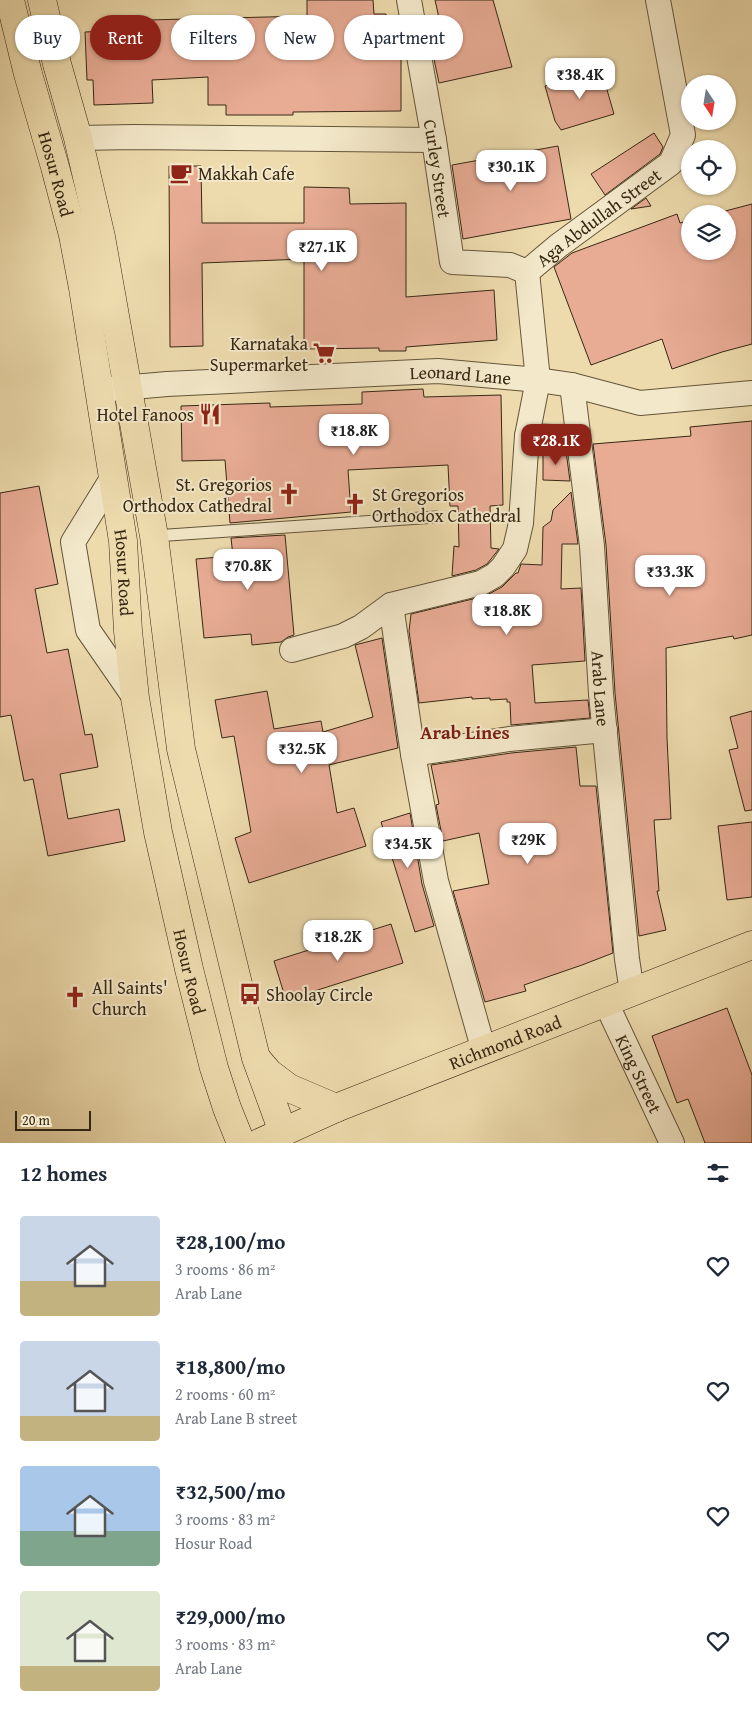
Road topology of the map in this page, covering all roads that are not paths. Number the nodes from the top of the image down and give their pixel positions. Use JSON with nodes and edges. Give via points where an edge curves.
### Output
{"nodes":[{"id":1,"x":10,"y":0,"type":"edge"},
{"id":2,"x":42,"y":0,"type":"edge"},
{"id":3,"x":409,"y":0,"type":"edge"},
{"id":4,"x":658,"y":0,"type":"edge"},
{"id":5,"x":78,"y":138,"type":"junction"},
{"id":6,"x":434,"y":140,"type":"junction"},
{"id":7,"x":528,"y":272,"type":"junction"},
{"id":8,"x":538,"y":380,"type":"junction"},
{"id":9,"x":572,"y":385,"type":"junction"},
{"id":10,"x":129,"y":388,"type":"junction"},
{"id":11,"x":99,"y":390,"type":"junction"},
{"id":12,"x":752,"y":393,"type":"edge"},
{"id":13,"x":528,"y":436,"type":"junction"},
{"id":14,"x":578,"y":438,"type":"junction"},
{"id":15,"x":113,"y":477,"type":"junction"},
{"id":16,"x":436,"y":517,"type":"dead end"},
{"id":17,"x":154,"y":536,"type":"junction"},
{"id":18,"x":391,"y":605,"type":"junction"},
{"id":19,"x":292,"y":650,"type":"dead end"},
{"id":20,"x":135,"y":698,"type":"junction"},
{"id":21,"x":605,"y":730,"type":"junction"},
{"id":22,"x":414,"y":754,"type":"junction"},
{"id":23,"x":752,"y":945,"type":"edge"},
{"id":24,"x":632,"y":992,"type":"junction"},
{"id":25,"x":606,"y":1003,"type":"junction"},
{"id":26,"x":484,"y":1051,"type":"junction"},
{"id":27,"x":256,"y":1058,"type":"junction"},
{"id":28,"x":336,"y":1108,"type":"junction"},
{"id":29,"x":271,"y":1138,"type":"edge"},
{"id":30,"x":241,"y":1143,"type":"edge"},
{"id":31,"x":672,"y":1143,"type":"edge"}],
"edges":[{"from":1,"to":11,"type":"main road","name":"Hosur Road","via":[[72,234]]},
{"from":2,"to":5,"type":"main road","name":"Hosur Road"},
{"from":3,"to":6,"type":"street","name":"Curley Street"},
{"from":4,"to":7,"type":"street","name":"Aga Abdullah Street","via":[[683,135],[671,163]]},
{"from":5,"to":6,"type":"street"},
{"from":5,"to":10,"type":"main road","name":"Hosur Road","via":[[101,237]]},
{"from":6,"to":7,"type":"street","name":"Curley Street","via":[[452,262],[510,265]]},
{"from":7,"to":8,"type":"street","name":"Aga Abdullah Street"},
{"from":8,"to":9,"type":"street","name":"Leonard Lane"},
{"from":8,"to":10,"type":"street","name":"Leonard Lane","via":[[438,371]]},
{"from":8,"to":13,"type":"street","name":"Aga Abdullah Street"},
{"from":9,"to":12,"type":"street","name":"Leonard Lane","via":[[640,403]]},
{"from":9,"to":14,"type":"street","name":"Arab Lane"},
{"from":10,"to":11,"type":"street"},
{"from":10,"to":17,"type":"main road","name":"Hosur Road"},
{"from":11,"to":15,"type":"main road","name":"Hosur Road"},
{"from":13,"to":14,"type":"street"},
{"from":13,"to":18,"type":"street","name":"Aga Abdullah Street","via":[[521,522],[515,549],[503,568],[481,583]]},
{"from":14,"to":21,"type":"street","name":"Arab Lane","via":[[592,546]]},
{"from":15,"to":20,"type":"main road","name":"Hosur Road","via":[[123,541]]},
{"from":15,"to":20,"type":"street","via":[[73,542],[88,630]]},
{"from":16,"to":17,"type":"lane"},
{"from":17,"to":27,"type":"main road","name":"Hosur Road","via":[[181,749]]},
{"from":18,"to":19,"type":"street","via":[[343,636]]},
{"from":18,"to":22,"type":"street"},
{"from":20,"to":30,"type":"main road","name":"Hosur Road","via":[[158,832],[189,969],[214,1068]]},
{"from":21,"to":22,"type":"street","via":[[509,738]]},
{"from":21,"to":24,"type":"street","name":"Arab Lane"},
{"from":22,"to":26,"type":"street","via":[[436,881]]},
{"from":23,"to":24,"type":"main road","name":"Richmond Road"},
{"from":24,"to":25,"type":"main road","name":"Richmond Road"},
{"from":25,"to":26,"type":"main road","name":"Richmond Road"},
{"from":25,"to":31,"type":"street","name":"King Street"},
{"from":26,"to":28,"type":"main road","name":"Richmond Road"},
{"from":27,"to":28,"type":"main road","via":[[289,1088]]},
{"from":27,"to":29,"type":"main road","name":"Hosur Road"},
{"from":28,"to":29,"type":"main road","name":"Richmond Road"}]}
